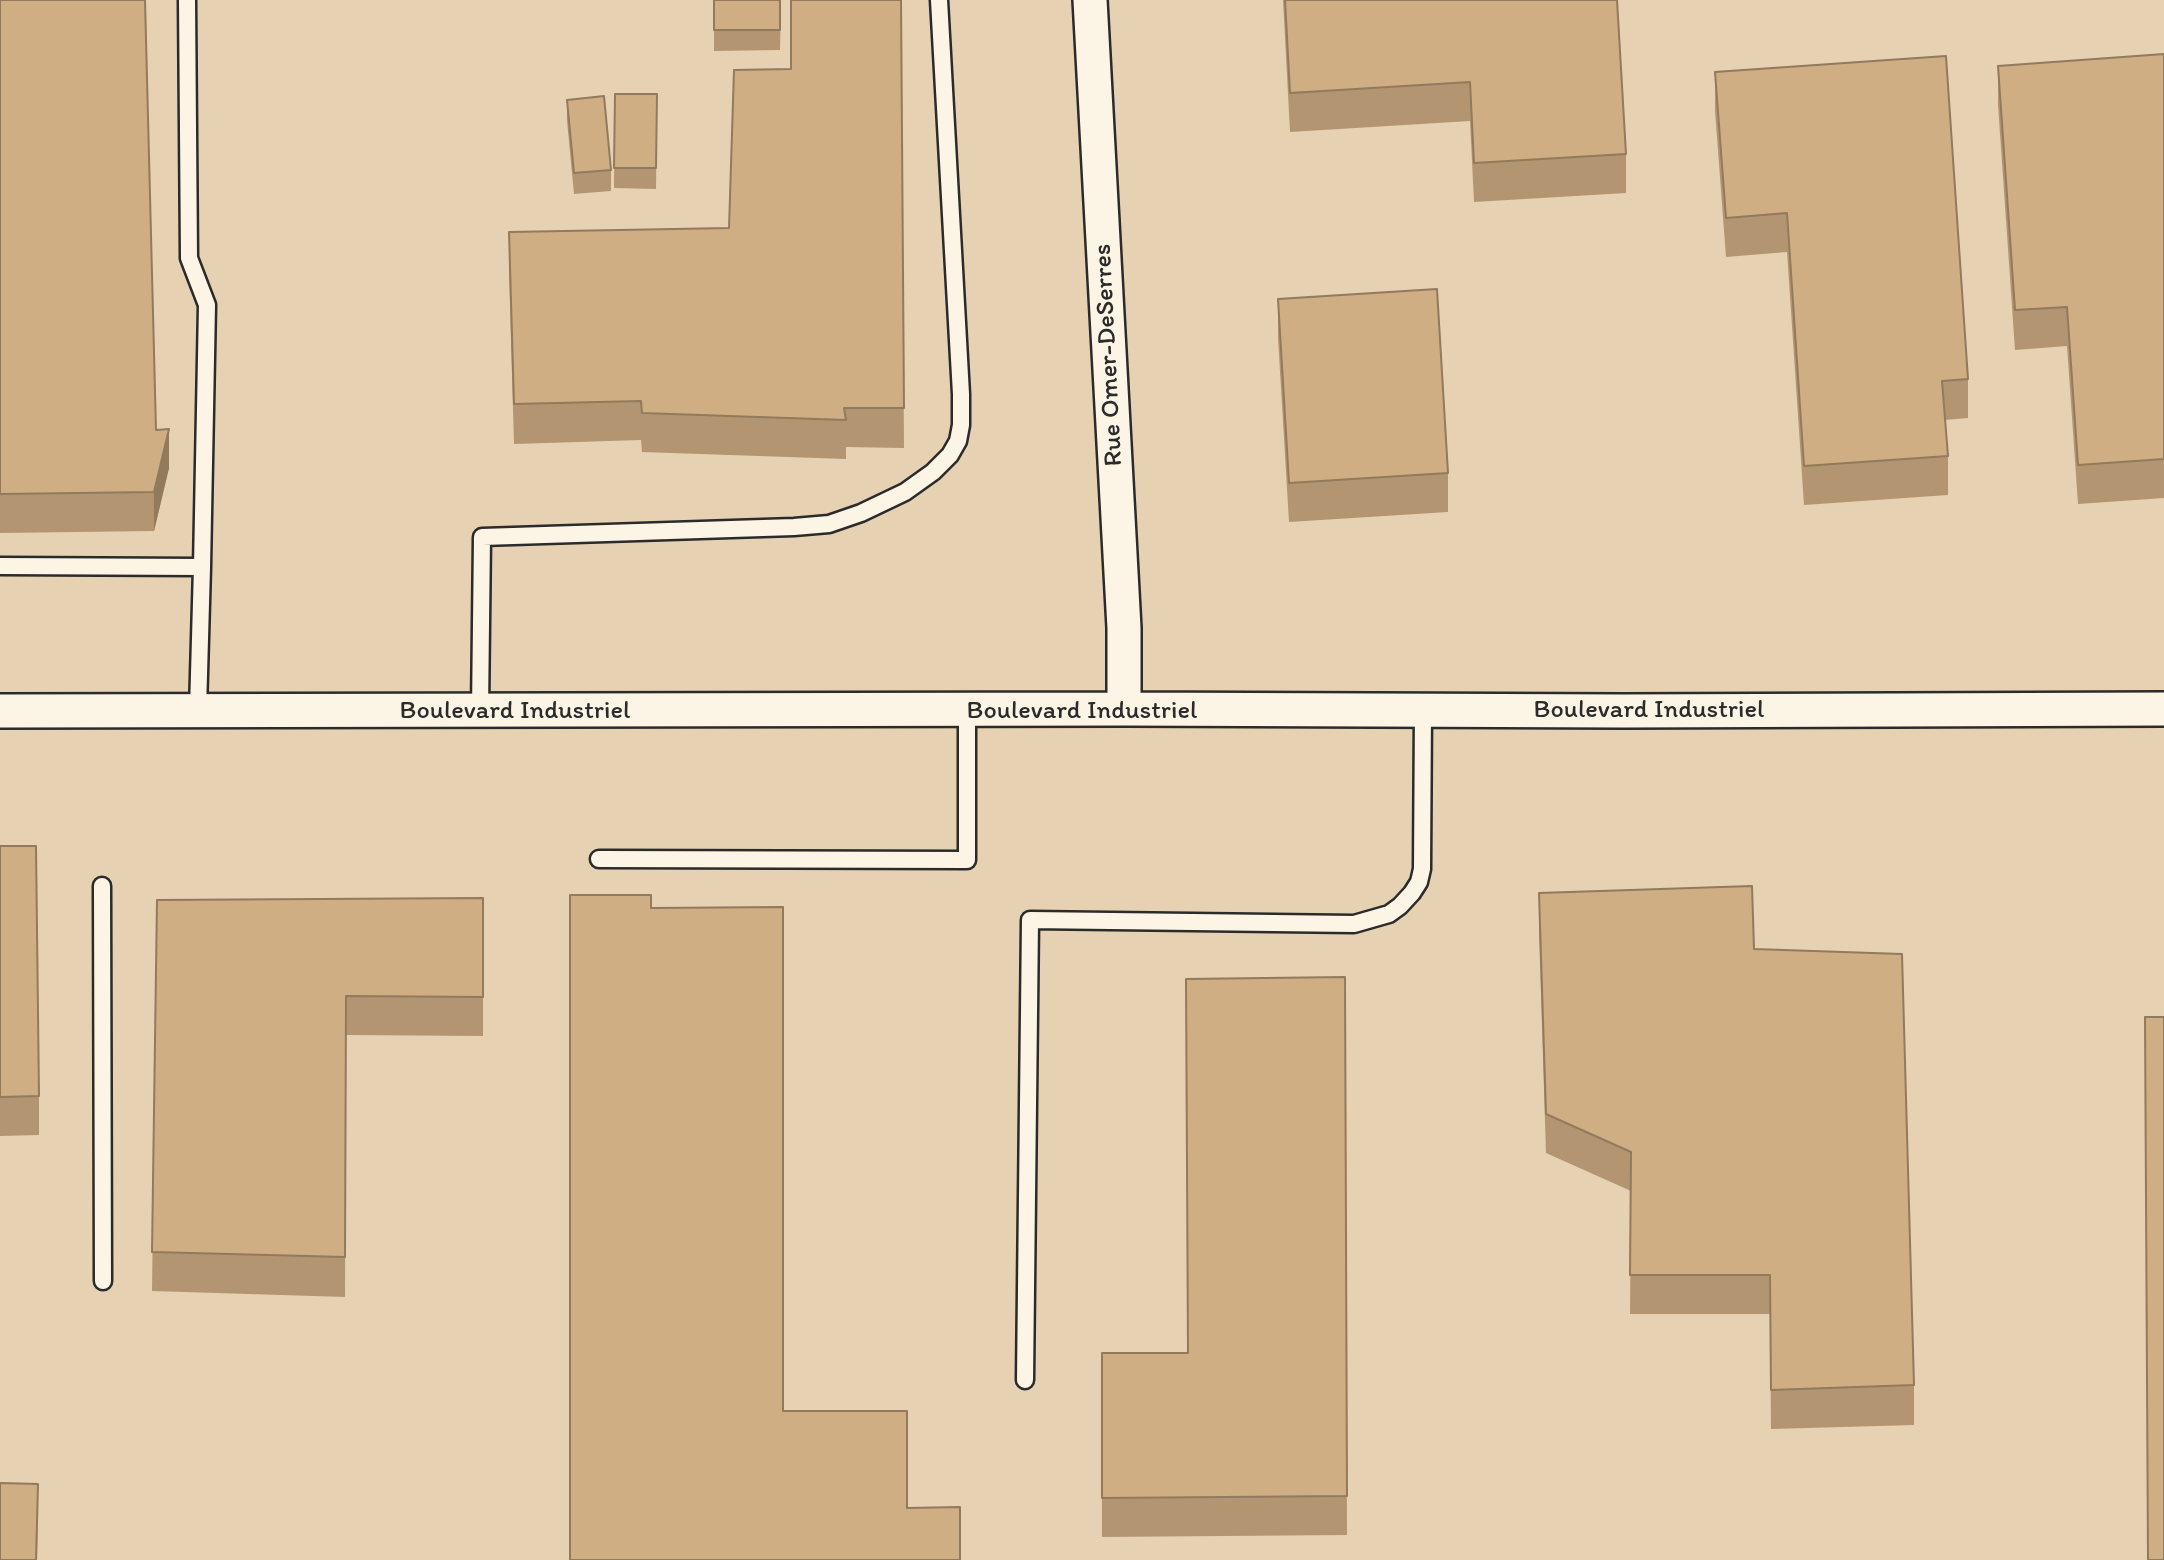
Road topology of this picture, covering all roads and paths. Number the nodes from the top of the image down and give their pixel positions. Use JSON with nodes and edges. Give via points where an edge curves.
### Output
{"nodes":[{"id":1,"x":187,"y":0,"type":"edge"},
{"id":2,"x":939,"y":0,"type":"edge"},
{"id":3,"x":1090,"y":0,"type":"edge"},
{"id":4,"x":0,"y":566,"type":"edge"},
{"id":5,"x":202,"y":567,"type":"junction"},
{"id":6,"x":1124,"y":709,"type":"junction"},
{"id":7,"x":2164,"y":709,"type":"edge"},
{"id":8,"x":198,"y":710,"type":"junction"},
{"id":9,"x":967,"y":710,"type":"junction"},
{"id":10,"x":1423,"y":710,"type":"junction"},
{"id":11,"x":0,"y":711,"type":"edge"},
{"id":12,"x":480,"y":711,"type":"junction"},
{"id":13,"x":599,"y":859,"type":"dead end"},
{"id":14,"x":102,"y":886,"type":"dead end"},
{"id":15,"x":103,"y":1280,"type":"dead end"},
{"id":16,"x":1025,"y":1380,"type":"dead end"}],
"edges":[{"from":1,"to":5,"type":"lane","via":[[189,258],[207,306]]},
{"from":2,"to":12,"type":"lane","via":[[961,394],[958,441],[950,455],[905,492],[829,524],[482,537]]},
{"from":3,"to":6,"type":"street","name":"Rue Omer-DeSerres","via":[[1124,628]]},
{"from":4,"to":5,"type":"lane"},
{"from":5,"to":8,"type":"lane"},
{"from":6,"to":9,"type":"street","name":"Boulevard Industriel"},
{"from":6,"to":10,"type":"street","name":"Boulevard Industriel"},
{"from":7,"to":10,"type":"street","name":"Boulevard Industriel"},
{"from":8,"to":11,"type":"street","name":"Boulevard Industriel"},
{"from":8,"to":12,"type":"street","name":"Boulevard Industriel"},
{"from":9,"to":12,"type":"street","name":"Boulevard Industriel"},
{"from":9,"to":13,"type":"lane","via":[[967,860]]},
{"from":10,"to":16,"type":"lane","via":[[1422,869],[1412,893],[1389,914],[1354,924],[1030,920]]},
{"from":14,"to":15,"type":"lane"}]}
